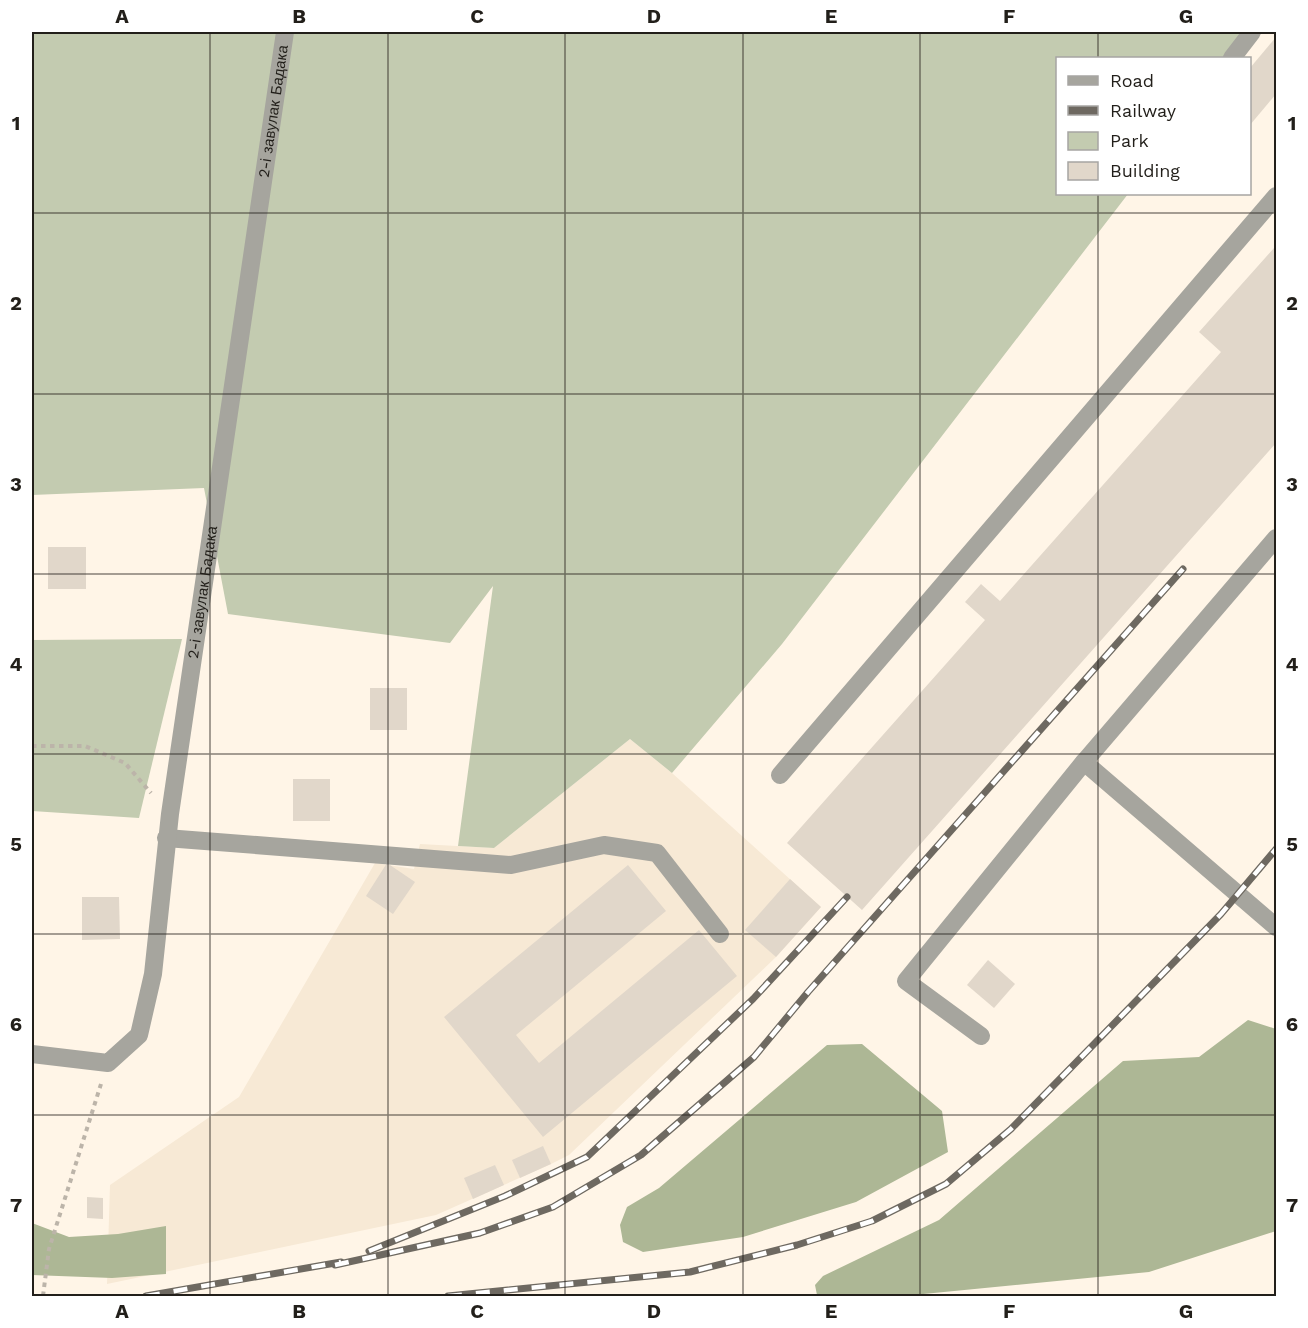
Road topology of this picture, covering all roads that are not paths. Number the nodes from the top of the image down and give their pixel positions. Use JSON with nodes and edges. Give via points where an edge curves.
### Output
{"nodes":[{"id":1,"x":285,"y":32,"type":"edge"},
{"id":2,"x":1252,"y":32,"type":"edge"},
{"id":3,"x":1233,"y":57,"type":"edge"},
{"id":4,"x":1276,"y":196,"type":"edge"},
{"id":5,"x":1276,"y":538,"type":"edge"},
{"id":6,"x":1084,"y":762,"type":"junction"},
{"id":7,"x":780,"y":775,"type":"dead end"},
{"id":8,"x":166,"y":838,"type":"junction"},
{"id":9,"x":1276,"y":927,"type":"edge"},
{"id":10,"x":720,"y":934,"type":"dead end"},
{"id":11,"x":981,"y":1036,"type":"dead end"},
{"id":12,"x":32,"y":1054,"type":"edge"}],
"edges":[{"from":1,"to":8,"type":"street","name":"2-і завулак Бадака"},
{"from":2,"to":3,"type":"street"},
{"from":4,"to":7,"type":"street"},
{"from":5,"to":6,"type":"street"},
{"from":6,"to":9,"type":"street"},
{"from":6,"to":11,"type":"street","via":[[906,981]]},
{"from":8,"to":10,"type":"street","via":[[511,865],[604,845],[657,853]]},
{"from":8,"to":12,"type":"street","name":"2-і завулак Бадака","via":[[153,974],[139,1035],[108,1063]]}]}
